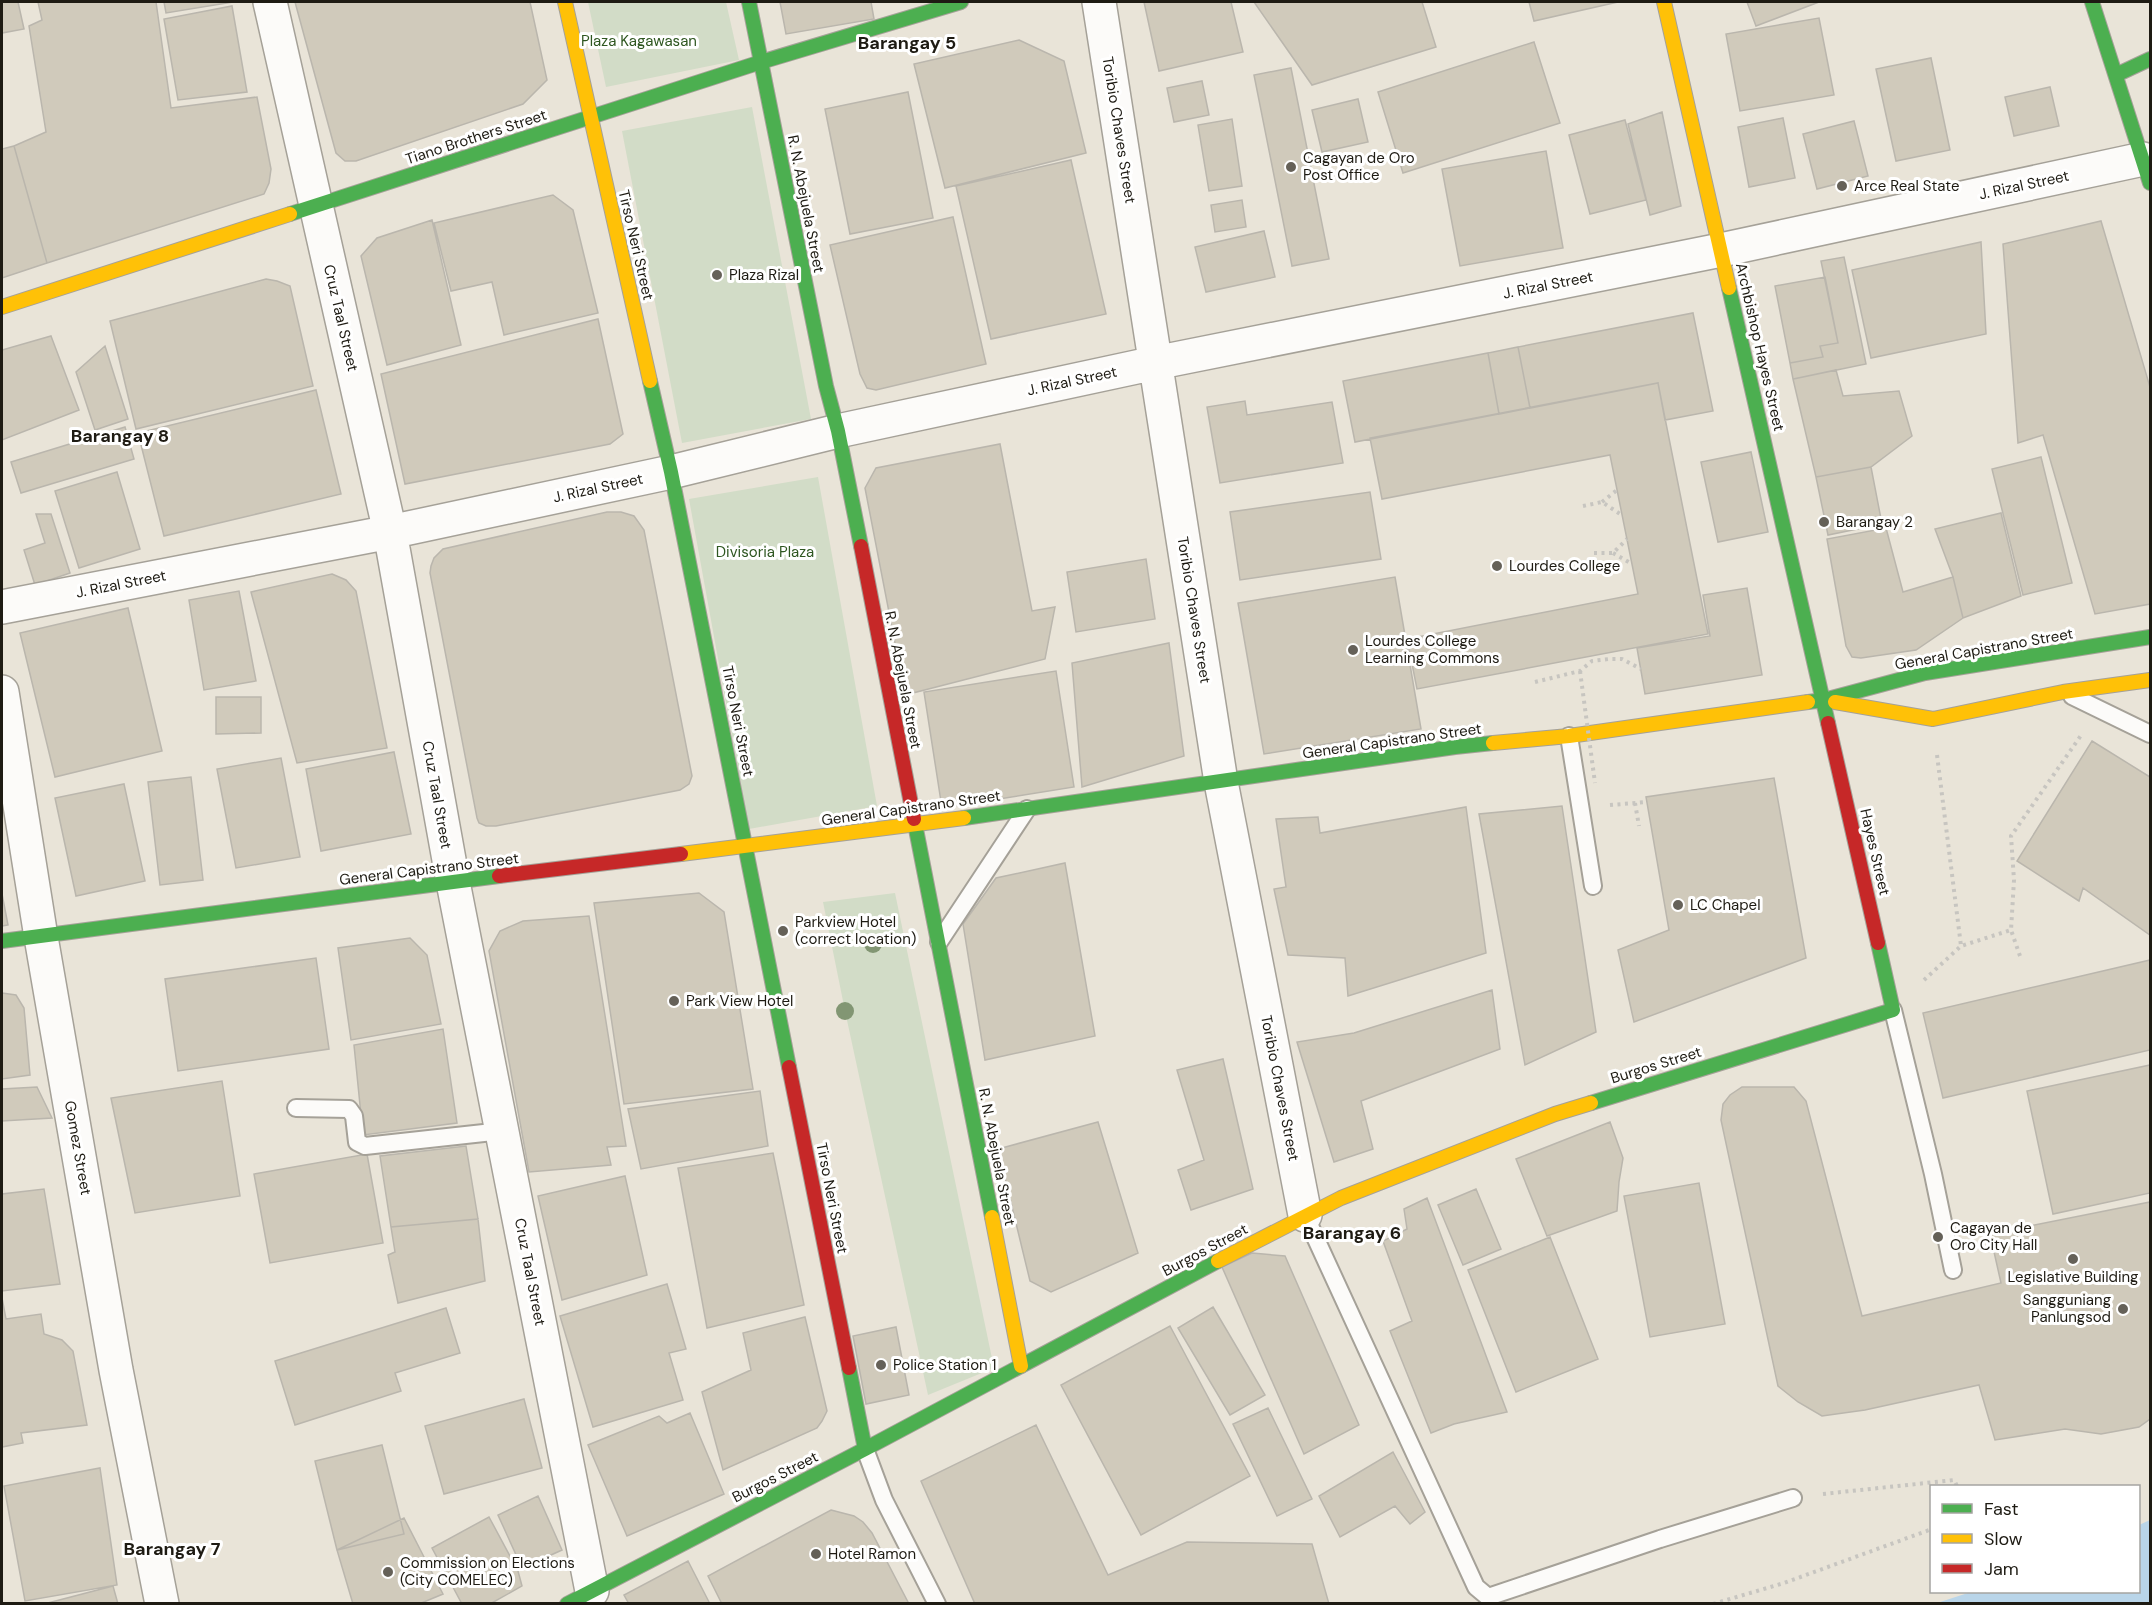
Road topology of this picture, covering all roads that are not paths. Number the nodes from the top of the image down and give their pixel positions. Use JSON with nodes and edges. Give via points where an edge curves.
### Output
{"nodes":[{"id":1,"x":270,"y":2,"type":"edge"},
{"id":2,"x":565,"y":2,"type":"edge"},
{"id":3,"x":749,"y":2,"type":"edge"},
{"id":4,"x":961,"y":2,"type":"edge"},
{"id":5,"x":1099,"y":2,"type":"edge"},
{"id":6,"x":1664,"y":2,"type":"edge"},
{"id":7,"x":2092,"y":2,"type":"edge"},
{"id":8,"x":2151,"y":59,"type":"edge"},
{"id":9,"x":761,"y":62,"type":"junction"},
{"id":10,"x":2116,"y":75,"type":"junction"},
{"id":11,"x":590,"y":118,"type":"junction"},
{"id":12,"x":2147,"y":171,"type":"edge"},
{"id":13,"x":315,"y":206,"type":"junction"},
{"id":14,"x":1721,"y":250,"type":"junction"},
{"id":15,"x":2,"y":307,"type":"edge"},
{"id":16,"x":1155,"y":363,"type":"junction"},
{"id":17,"x":838,"y":431,"type":"junction"},
{"id":18,"x":671,"y":472,"type":"junction"},
{"id":19,"x":390,"y":532,"type":"junction"},
{"id":20,"x":2,"y":607,"type":"edge"},
{"id":21,"x":2151,"y":637,"type":"edge"},
{"id":22,"x":2151,"y":680,"type":"edge"},
{"id":23,"x":2,"y":692,"type":"edge"},
{"id":24,"x":2063,"y":692,"type":"junction"},
{"id":25,"x":1824,"y":700,"type":"junction"},
{"id":26,"x":2151,"y":734,"type":"edge"},
{"id":27,"x":1569,"y":736,"type":"junction"},
{"id":28,"x":1221,"y":782,"type":"junction"},
{"id":29,"x":1026,"y":809,"type":"junction"},
{"id":30,"x":915,"y":825,"type":"junction"},
{"id":31,"x":746,"y":846,"type":"junction"},
{"id":32,"x":453,"y":882,"type":"junction"},
{"id":33,"x":1593,"y":886,"type":"dead end"},
{"id":34,"x":41,"y":937,"type":"junction"},
{"id":35,"x":2,"y":941,"type":"edge"},
{"id":36,"x":938,"y":943,"type":"junction"},
{"id":37,"x":1893,"y":1010,"type":"junction"},
{"id":38,"x":296,"y":1108,"type":"dead end"},
{"id":39,"x":502,"y":1131,"type":"junction"},
{"id":40,"x":1305,"y":1215,"type":"junction"},
{"id":41,"x":1953,"y":1270,"type":"dead end"},
{"id":42,"x":1021,"y":1366,"type":"junction"},
{"id":43,"x":865,"y":1449,"type":"junction"},
{"id":44,"x":1793,"y":1498,"type":"road end"},
{"id":45,"x":580,"y":1597,"type":"edge"},
{"id":46,"x":162,"y":1604,"type":"edge"},
{"id":47,"x":937,"y":1604,"type":"edge"}],
"edges":[{"from":1,"to":13,"type":"street","name":"Cruz Taal Street"},
{"from":2,"to":11,"type":"street","name":"Tirso Neri Street"},
{"from":3,"to":9,"type":"street","name":"R. N. Abejuela Street"},
{"from":4,"to":9,"type":"street","name":"Tiano Brothers Street"},
{"from":5,"to":16,"type":"street","name":"Toribio Chaves Street"},
{"from":6,"to":14,"type":"street","name":"Archbishop Hayes Street"},
{"from":7,"to":10,"type":"street"},
{"from":8,"to":10,"type":"street"},
{"from":9,"to":11,"type":"street","name":"Tiano Brothers Street"},
{"from":9,"to":17,"type":"street","name":"R. N. Abejuela Street"},
{"from":10,"to":12,"type":"street"},
{"from":11,"to":13,"type":"street","name":"Tiano Brothers Street"},
{"from":11,"to":18,"type":"street","name":"Tirso Neri Street"},
{"from":12,"to":14,"type":"street","name":"J. Rizal Street"},
{"from":13,"to":15,"type":"street","name":"Tiano Brothers Street"},
{"from":13,"to":19,"type":"street","name":"Cruz Taal Street"},
{"from":14,"to":16,"type":"street","name":"J. Rizal Street"},
{"from":14,"to":25,"type":"street","name":"Archbishop Hayes Street"},
{"from":16,"to":17,"type":"street","name":"J. Rizal Street"},
{"from":16,"to":28,"type":"street","name":"Toribio Chaves Street"},
{"from":17,"to":18,"type":"street","name":"J. Rizal Street"},
{"from":17,"to":30,"type":"street","name":"R. N. Abejuela Street"},
{"from":18,"to":19,"type":"street","name":"J. Rizal Street"},
{"from":18,"to":31,"type":"street","name":"Tirso Neri Street"},
{"from":19,"to":20,"type":"street","name":"J. Rizal Street"},
{"from":19,"to":32,"type":"street","name":"Cruz Taal Street"},
{"from":21,"to":25,"type":"street","name":"General Capistrano Street","via":[[1925,673]]},
{"from":22,"to":24,"type":"street","name":"General Capistrano Street"},
{"from":23,"to":34,"type":"street","name":"Gomez Street"},
{"from":24,"to":25,"type":"street","name":"General Capistrano Street","via":[[1933,718]]},
{"from":24,"to":26,"type":"lane"},
{"from":25,"to":27,"type":"street","name":"General Capistrano Street"},
{"from":25,"to":37,"type":"street","name":"Hayes Street"},
{"from":27,"to":28,"type":"street","name":"General Capistrano Street","via":[[1455,747]]},
{"from":27,"to":33,"type":"lane"},
{"from":28,"to":29,"type":"street","name":"General Capistrano Street"},
{"from":28,"to":40,"type":"street","name":"Toribio Chaves Street"},
{"from":29,"to":30,"type":"street","name":"General Capistrano Street"},
{"from":29,"to":36,"type":"lane"},
{"from":30,"to":31,"type":"street","name":"General Capistrano Street"},
{"from":30,"to":36,"type":"street","name":"R. N. Abejuela Street"},
{"from":31,"to":32,"type":"street","name":"General Capistrano Street"},
{"from":31,"to":43,"type":"street","name":"Tirso Neri Street"},
{"from":32,"to":34,"type":"street","name":"General Capistrano Street"},
{"from":32,"to":39,"type":"street","name":"Cruz Taal Street"},
{"from":34,"to":35,"type":"street","name":"General Capistrano Street"},
{"from":34,"to":46,"type":"street","name":"Gomez Street","via":[[116,1370]]},
{"from":36,"to":42,"type":"street","name":"R. N. Abejuela Street"},
{"from":37,"to":40,"type":"street","name":"Burgos Street","via":[[1555,1114]]},
{"from":37,"to":41,"type":"lane"},
{"from":38,"to":39,"type":"lane","via":[[348,1109],[354,1116],[357,1142],[365,1146]]},
{"from":39,"to":45,"type":"street","name":"Cruz Taal Street"},
{"from":40,"to":42,"type":"street","name":"Burgos Street"},
{"from":40,"to":44,"type":"lane","via":[[1476,1587],[1488,1597]]},
{"from":42,"to":43,"type":"street","name":"Burgos Street"},
{"from":43,"to":45,"type":"street","name":"Burgos Street"},
{"from":43,"to":47,"type":"lane","via":[[884,1500]]}]}
